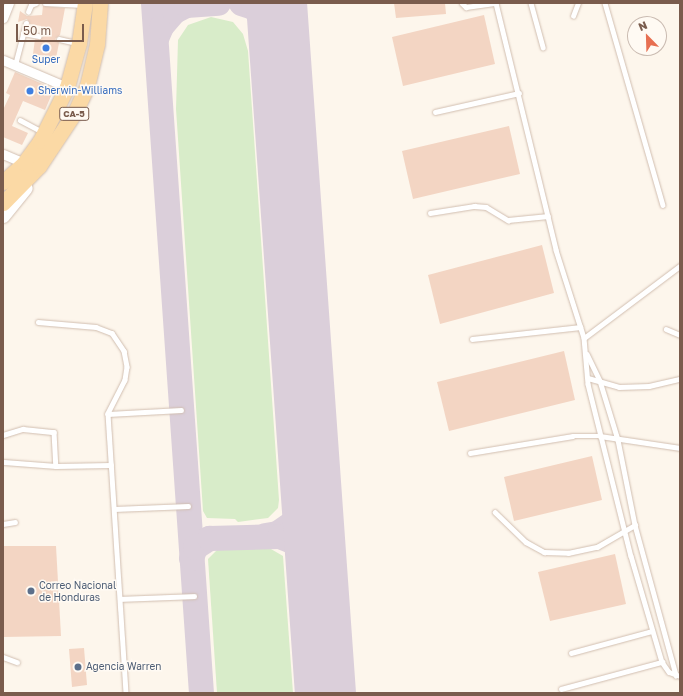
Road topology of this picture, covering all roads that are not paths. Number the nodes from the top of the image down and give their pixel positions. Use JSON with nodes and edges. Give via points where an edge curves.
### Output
{"nodes":[{"id":1,"x":9,"y":3,"type":"edge"},
{"id":2,"x":36,"y":3,"type":"edge"},
{"id":3,"x":45,"y":3,"type":"edge"},
{"id":4,"x":100,"y":3,"type":"edge"},
{"id":5,"x":462,"y":3,"type":"edge"},
{"id":6,"x":496,"y":3,"type":"edge"},
{"id":7,"x":530,"y":3,"type":"edge"},
{"id":8,"x":578,"y":3,"type":"edge"},
{"id":9,"x":604,"y":3,"type":"edge"},
{"id":10,"x":85,"y":4,"type":"edge"},
{"id":11,"x":28,"y":12,"type":"dead end"},
{"id":12,"x":573,"y":16,"type":"dead end"},
{"id":13,"x":3,"y":18,"type":"edge"},
{"id":14,"x":26,"y":23,"type":"dead end"},
{"id":15,"x":23,"y":33,"type":"junction"},
{"id":16,"x":39,"y":36,"type":"dead end"},
{"id":17,"x":60,"y":39,"type":"dead end"},
{"id":18,"x":79,"y":43,"type":"junction"},
{"id":19,"x":543,"y":47,"type":"dead end"},
{"id":20,"x":3,"y":60,"type":"edge"},
{"id":21,"x":15,"y":65,"type":"junction"},
{"id":22,"x":67,"y":87,"type":"junction"},
{"id":23,"x":518,"y":93,"type":"junction"},
{"id":24,"x":435,"y":112,"type":"dead end"},
{"id":25,"x":20,"y":120,"type":"dead end"},
{"id":26,"x":44,"y":133,"type":"junction"},
{"id":27,"x":3,"y":154,"type":"edge"},
{"id":28,"x":24,"y":163,"type":"junction"},
{"id":29,"x":39,"y":166,"type":"junction"},
{"id":30,"x":3,"y":181,"type":"edge"},
{"id":31,"x":3,"y":203,"type":"edge"},
{"id":32,"x":663,"y":205,"type":"dead end"},
{"id":33,"x":430,"y":213,"type":"dead end"},
{"id":34,"x":3,"y":216,"type":"edge"},
{"id":35,"x":548,"y":216,"type":"junction"},
{"id":36,"x":680,"y":266,"type":"edge"},
{"id":37,"x":38,"y":322,"type":"dead end"},
{"id":38,"x":580,"y":327,"type":"junction"},
{"id":39,"x":666,"y":329,"type":"dead end"},
{"id":40,"x":680,"y":335,"type":"edge"},
{"id":41,"x":584,"y":338,"type":"junction"},
{"id":42,"x":472,"y":339,"type":"dead end"},
{"id":43,"x":586,"y":351,"type":"junction"},
{"id":44,"x":588,"y":378,"type":"junction"},
{"id":45,"x":680,"y":379,"type":"edge"},
{"id":46,"x":600,"y":381,"type":"junction"},
{"id":47,"x":182,"y":410,"type":"dead end"},
{"id":48,"x":108,"y":414,"type":"junction"},
{"id":49,"x":3,"y":435,"type":"edge"},
{"id":50,"x":600,"y":436,"type":"junction"},
{"id":51,"x":618,"y":440,"type":"junction"},
{"id":52,"x":680,"y":448,"type":"edge"},
{"id":53,"x":470,"y":453,"type":"dead end"},
{"id":54,"x":4,"y":462,"type":"edge"},
{"id":55,"x":111,"y":465,"type":"junction"},
{"id":56,"x":56,"y":466,"type":"junction"},
{"id":57,"x":188,"y":506,"type":"dead end"},
{"id":58,"x":114,"y":509,"type":"junction"},
{"id":59,"x":495,"y":512,"type":"dead end"},
{"id":60,"x":15,"y":522,"type":"dead end"},
{"id":61,"x":3,"y":524,"type":"edge"},
{"id":62,"x":635,"y":525,"type":"junction"},
{"id":63,"x":624,"y":532,"type":"junction"},
{"id":64,"x":194,"y":596,"type":"dead end"},
{"id":65,"x":120,"y":599,"type":"junction"},
{"id":66,"x":652,"y":631,"type":"junction"},
{"id":67,"x":571,"y":653,"type":"dead end"},
{"id":68,"x":3,"y":657,"type":"edge"},
{"id":69,"x":17,"y":662,"type":"dead end"},
{"id":70,"x":662,"y":662,"type":"junction"},
{"id":71,"x":678,"y":675,"type":"edge"},
{"id":72,"x":561,"y":689,"type":"dead end"},
{"id":73,"x":126,"y":693,"type":"edge"}],
"edges":[{"from":1,"to":13,"type":"street"},
{"from":2,"to":11,"type":"lane","via":[[31,5]]},
{"from":3,"to":10,"type":"lane"},
{"from":4,"to":29,"type":"main road","number":"CA-5","via":[[97,44],[87,86],[75,112]]},
{"from":5,"to":6,"type":"lane","via":[[466,7]]},
{"from":6,"to":23,"type":"lane"},
{"from":7,"to":19,"type":"lane"},
{"from":8,"to":12,"type":"lane"},
{"from":9,"to":32,"type":"lane"},
{"from":10,"to":18,"type":"main road","number":"CA-5"},
{"from":14,"to":15,"type":"lane"},
{"from":15,"to":16,"type":"lane"},
{"from":15,"to":21,"type":"lane"},
{"from":17,"to":18,"type":"lane"},
{"from":18,"to":22,"type":"main road","number":"CA-5"},
{"from":20,"to":21,"type":"street"},
{"from":21,"to":22,"type":"street"},
{"from":22,"to":26,"type":"main road","number":"CA-5"},
{"from":23,"to":24,"type":"lane"},
{"from":23,"to":35,"type":"lane"},
{"from":25,"to":26,"type":"lane"},
{"from":26,"to":28,"type":"main road","number":"CA-5"},
{"from":27,"to":28,"type":"street"},
{"from":28,"to":30,"type":"main road","number":"CA-5"},
{"from":29,"to":31,"type":"main road","number":"CA-5"},
{"from":29,"to":34,"type":"main road","via":[[29,185]]},
{"from":33,"to":35,"type":"lane","via":[[474,206],[486,207],[508,220]]},
{"from":35,"to":38,"type":"lane"},
{"from":36,"to":41,"type":"lane"},
{"from":37,"to":48,"type":"lane","via":[[96,327],[119,340],[127,367],[125,380]]},
{"from":38,"to":41,"type":"lane"},
{"from":38,"to":42,"type":"lane"},
{"from":39,"to":40,"type":"lane"},
{"from":41,"to":43,"type":"lane"},
{"from":43,"to":44,"type":"lane"},
{"from":43,"to":46,"type":"lane"},
{"from":44,"to":46,"type":"lane"},
{"from":44,"to":50,"type":"lane"},
{"from":45,"to":46,"type":"lane","via":[[648,386],[619,387]]},
{"from":46,"to":51,"type":"lane"},
{"from":47,"to":48,"type":"lane"},
{"from":48,"to":55,"type":"lane"},
{"from":49,"to":56,"type":"lane","via":[[23,429],[54,432]]},
{"from":50,"to":51,"type":"lane"},
{"from":50,"to":53,"type":"lane","via":[[573,436]]},
{"from":50,"to":63,"type":"lane"},
{"from":51,"to":52,"type":"lane"},
{"from":51,"to":62,"type":"lane"},
{"from":54,"to":56,"type":"lane"},
{"from":55,"to":56,"type":"lane"},
{"from":55,"to":58,"type":"lane"},
{"from":57,"to":58,"type":"lane"},
{"from":58,"to":65,"type":"lane"},
{"from":59,"to":63,"type":"lane","via":[[526,542],[544,552],[568,552],[597,547]]},
{"from":60,"to":61,"type":"lane"},
{"from":62,"to":63,"type":"lane"},
{"from":62,"to":71,"type":"lane"},
{"from":63,"to":66,"type":"lane"},
{"from":64,"to":65,"type":"lane"},
{"from":65,"to":73,"type":"lane"},
{"from":66,"to":67,"type":"lane"},
{"from":66,"to":70,"type":"lane"},
{"from":68,"to":69,"type":"lane"},
{"from":70,"to":71,"type":"lane","via":[[665,670]]},
{"from":70,"to":72,"type":"lane"}]}
